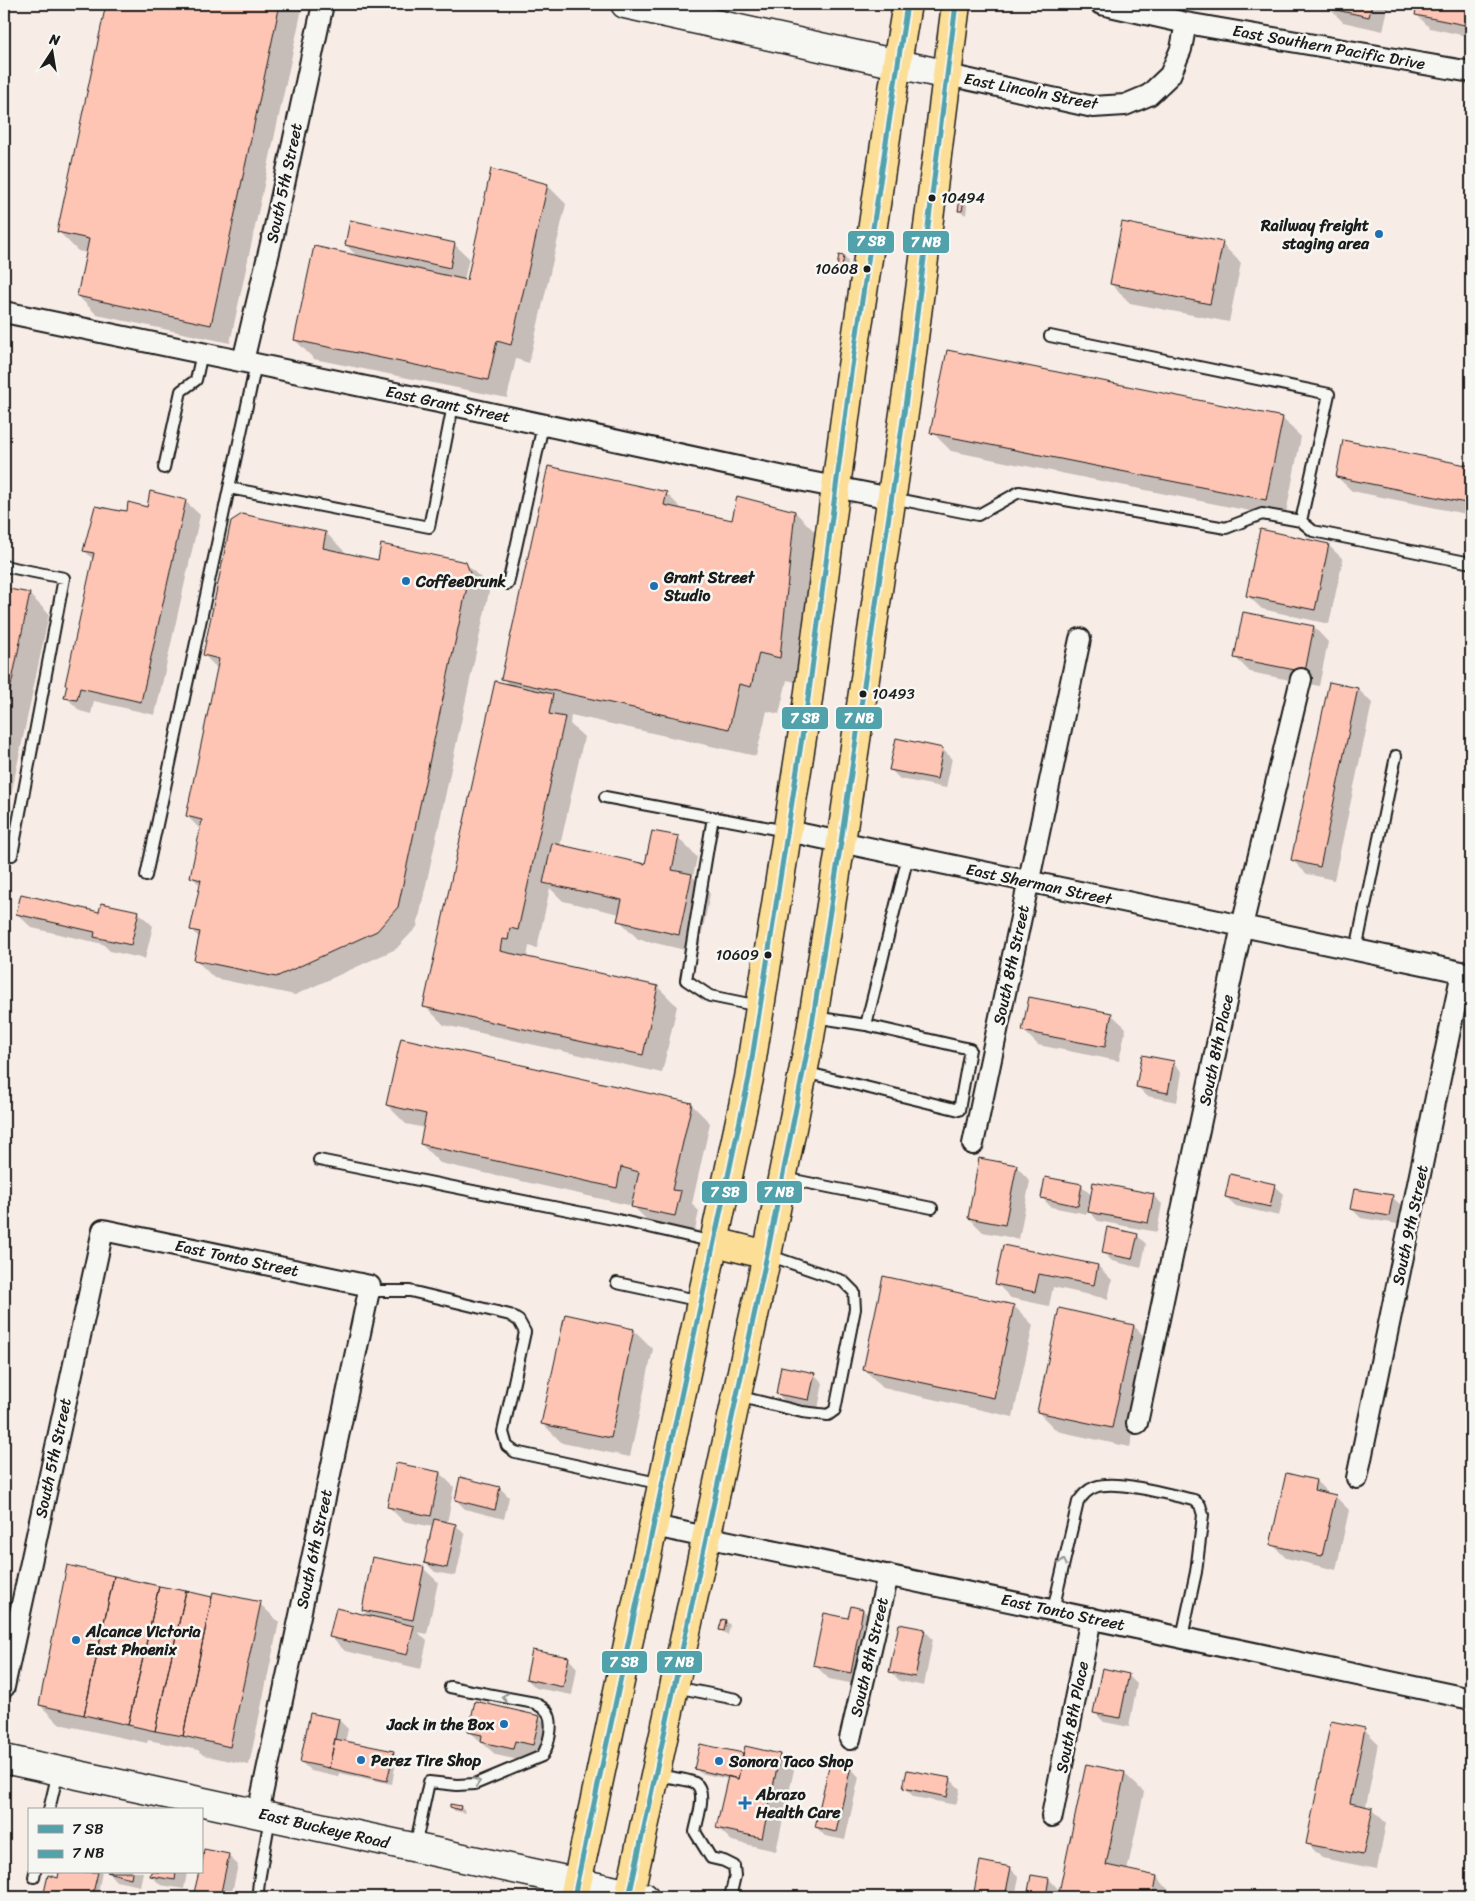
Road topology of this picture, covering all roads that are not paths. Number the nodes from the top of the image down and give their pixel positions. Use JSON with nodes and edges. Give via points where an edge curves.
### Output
{"nodes":[{"id":1,"x":323,"y":4,"type":"edge"},
{"id":2,"x":625,"y":4,"type":"edge"},
{"id":3,"x":907,"y":4,"type":"edge"},
{"id":4,"x":956,"y":4,"type":"edge"},
{"id":5,"x":1101,"y":4,"type":"edge"},
{"id":6,"x":691,"y":11,"type":"edge"},
{"id":7,"x":1186,"y":23,"type":"junction"},
{"id":8,"x":897,"y":63,"type":"junction"},
{"id":9,"x":1471,"y":72,"type":"edge"},
{"id":10,"x":948,"y":74,"type":"junction"},
{"id":11,"x":4,"y":312,"type":"edge"},
{"id":12,"x":1050,"y":336,"type":"dead end"},
{"id":13,"x":202,"y":353,"type":"junction"},
{"id":14,"x":250,"y":363,"type":"junction"},
{"id":15,"x":453,"y":405,"type":"junction"},
{"id":16,"x":543,"y":425,"type":"junction"},
{"id":17,"x":164,"y":468,"type":"dead end"},
{"id":18,"x":229,"y":488,"type":"junction"},
{"id":19,"x":837,"y":488,"type":"junction"},
{"id":20,"x":892,"y":498,"type":"junction"},
{"id":21,"x":1301,"y":521,"type":"junction"},
{"id":22,"x":1471,"y":563,"type":"edge"},
{"id":23,"x":4,"y":566,"type":"edge"},
{"id":24,"x":508,"y":584,"type":"dead end"},
{"id":25,"x":1080,"y":639,"type":"dead end"},
{"id":26,"x":1301,"y":679,"type":"dead end"},
{"id":27,"x":1396,"y":756,"type":"dead end"},
{"id":28,"x":605,"y":797,"type":"dead end"},
{"id":29,"x":713,"y":817,"type":"junction"},
{"id":30,"x":788,"y":832,"type":"junction"},
{"id":31,"x":841,"y":842,"type":"junction"},
{"id":32,"x":4,"y":853,"type":"edge"},
{"id":33,"x":908,"y":856,"type":"junction"},
{"id":34,"x":146,"y":876,"type":"dead end"},
{"id":35,"x":1029,"y":882,"type":"junction"},
{"id":36,"x":1242,"y":926,"type":"junction"},
{"id":37,"x":1356,"y":950,"type":"junction"},
{"id":38,"x":1466,"y":973,"type":"edge"},
{"id":39,"x":761,"y":1007,"type":"junction"},
{"id":40,"x":813,"y":1017,"type":"junction"},
{"id":41,"x":866,"y":1025,"type":"junction"},
{"id":42,"x":803,"y":1072,"type":"junction"},
{"id":43,"x":973,"y":1144,"type":"dead end"},
{"id":44,"x":320,"y":1160,"type":"dead end"},
{"id":45,"x":783,"y":1178,"type":"junction"},
{"id":46,"x":932,"y":1208,"type":"dead end"},
{"id":47,"x":103,"y":1230,"type":"joint"},
{"id":48,"x":715,"y":1242,"type":"junction"},
{"id":49,"x":767,"y":1254,"type":"junction"},
{"id":50,"x":617,"y":1283,"type":"dead end"},
{"id":51,"x":369,"y":1292,"type":"junction"},
{"id":52,"x":702,"y":1302,"type":"junction"},
{"id":53,"x":736,"y":1396,"type":"junction"},
{"id":54,"x":1137,"y":1423,"type":"dead end"},
{"id":55,"x":1358,"y":1478,"type":"dead end"},
{"id":56,"x":663,"y":1484,"type":"junction"},
{"id":57,"x":654,"y":1526,"type":"junction"},
{"id":58,"x":706,"y":1537,"type":"junction"},
{"id":59,"x":888,"y":1575,"type":"junction"},
{"id":60,"x":1053,"y":1610,"type":"junction"},
{"id":61,"x":1091,"y":1618,"type":"junction"},
{"id":62,"x":1182,"y":1638,"type":"junction"},
{"id":63,"x":674,"y":1686,"type":"junction"},
{"id":64,"x":4,"y":1687,"type":"edge"},
{"id":65,"x":450,"y":1688,"type":"dead end"},
{"id":66,"x":736,"y":1699,"type":"dead end"},
{"id":67,"x":1471,"y":1699,"type":"edge"},
{"id":68,"x":850,"y":1739,"type":"dead end"},
{"id":69,"x":4,"y":1759,"type":"edge"},
{"id":70,"x":58,"y":1771,"type":"junction"},
{"id":71,"x":655,"y":1775,"type":"junction"},
{"id":72,"x":49,"y":1808,"type":"edge"},
{"id":73,"x":264,"y":1814,"type":"junction"},
{"id":74,"x":1052,"y":1816,"type":"dead end"},
{"id":75,"x":415,"y":1848,"type":"junction"},
{"id":76,"x":576,"y":1890,"type":"edge"},
{"id":77,"x":634,"y":1896,"type":"edge"},
{"id":78,"x":260,"y":1897,"type":"edge"},
{"id":79,"x":730,"y":1897,"type":"edge"}],
"edges":[{"from":1,"to":14,"type":"street","name":"South 5th Street","via":[[274,231]]},
{"from":2,"to":6,"type":"main road","name":"East Lincoln Street"},
{"from":3,"to":8,"type":"main road"},
{"from":4,"to":10,"type":"main road"},
{"from":5,"to":7,"type":"street","name":"East Southern Pacific Drive"},
{"from":6,"to":8,"type":"main road","name":"East Lincoln Street"},
{"from":7,"to":9,"type":"street","name":"East Southern Pacific Drive"},
{"from":7,"to":10,"type":"street","name":"East Lincoln Street","via":[[1181,49],[1170,75],[1150,95],[1125,105],[1093,107]]},
{"from":8,"to":10,"type":"main road","name":"East Lincoln Street"},
{"from":8,"to":19,"type":"main road"},
{"from":10,"to":20,"type":"main road"},
{"from":11,"to":13,"type":"street","name":"East Grant Street"},
{"from":12,"to":21,"type":"lane","via":[[1329,394]]},
{"from":13,"to":14,"type":"street","name":"East Grant Street"},
{"from":13,"to":17,"type":"lane","via":[[196,380],[181,391]]},
{"from":14,"to":15,"type":"street","name":"East Grant Street"},
{"from":14,"to":18,"type":"lane"},
{"from":15,"to":16,"type":"street","name":"East Grant Street"},
{"from":15,"to":18,"type":"lane","via":[[430,528]]},
{"from":16,"to":19,"type":"street","name":"East Grant Street"},
{"from":16,"to":24,"type":"lane"},
{"from":18,"to":34,"type":"lane"},
{"from":19,"to":20,"type":"street","name":"East Grant Street"},
{"from":19,"to":30,"type":"main road"},
{"from":20,"to":21,"type":"lane","via":[[978,515],[1019,492],[1226,528],[1262,514]]},
{"from":20,"to":31,"type":"main road"},
{"from":21,"to":22,"type":"lane","via":[[1313,531]]},
{"from":23,"to":32,"type":"lane","via":[[64,578],[12,855]]},
{"from":25,"to":35,"type":"street","name":"South 8th Street"},
{"from":26,"to":36,"type":"street","name":"South 8th Place"},
{"from":27,"to":37,"type":"lane"},
{"from":28,"to":29,"type":"lane","name":"East Sherman Street"},
{"from":29,"to":30,"type":"lane","name":"East Sherman Street"},
{"from":29,"to":39,"type":"lane","via":[[686,980],[710,996]]},
{"from":30,"to":31,"type":"street","name":"East Sherman Street"},
{"from":30,"to":39,"type":"main road"},
{"from":31,"to":33,"type":"street","name":"East Sherman Street"},
{"from":31,"to":40,"type":"main road"},
{"from":33,"to":35,"type":"street","name":"East Sherman Street"},
{"from":33,"to":41,"type":"lane"},
{"from":35,"to":36,"type":"street","name":"East Sherman Street"},
{"from":35,"to":43,"type":"street","name":"South 8th Street"},
{"from":36,"to":37,"type":"street","name":"East Sherman Street"},
{"from":36,"to":54,"type":"street","name":"South 8th Place"},
{"from":37,"to":38,"type":"street","name":"East Sherman Street"},
{"from":38,"to":55,"type":"street","name":"South 9th Street"},
{"from":39,"to":48,"type":"main road"},
{"from":40,"to":41,"type":"lane"},
{"from":40,"to":42,"type":"main road"},
{"from":41,"to":42,"type":"lane","via":[[970,1050],[959,1110]]},
{"from":42,"to":45,"type":"main road"},
{"from":44,"to":48,"type":"lane"},
{"from":45,"to":46,"type":"lane"},
{"from":45,"to":49,"type":"main road"},
{"from":47,"to":51,"type":"street","name":"East Tonto Street"},
{"from":47,"to":64,"type":"street","name":"South 5th Street"},
{"from":48,"to":49,"type":"main road"},
{"from":48,"to":52,"type":"main road"},
{"from":49,"to":53,"type":"main road"},
{"from":49,"to":53,"type":"lane","via":[[843,1281],[854,1292],[855,1309],[835,1410],[828,1414],[802,1412]]},
{"from":50,"to":52,"type":"lane"},
{"from":51,"to":56,"type":"lane","via":[[410,1291],[510,1315],[519,1321],[525,1332],[503,1432],[507,1446],[515,1452]]},
{"from":51,"to":73,"type":"street","name":"South 6th Street"},
{"from":52,"to":56,"type":"main road"},
{"from":53,"to":58,"type":"main road"},
{"from":56,"to":57,"type":"main road"},
{"from":57,"to":58,"type":"street","name":"East Tonto Street"},
{"from":57,"to":76,"type":"main road"},
{"from":58,"to":59,"type":"street","name":"East Tonto Street"},
{"from":58,"to":63,"type":"main road"},
{"from":59,"to":60,"type":"street","name":"East Tonto Street"},
{"from":59,"to":68,"type":"street","name":"South 8th Street"},
{"from":60,"to":61,"type":"street","name":"East Tonto Street"},
{"from":60,"to":62,"type":"lane","one_way":true,"via":[[1078,1502],[1085,1492],[1096,1486],[1121,1485],[1194,1500],[1204,1515]]},
{"from":61,"to":62,"type":"street","name":"East Tonto Street"},
{"from":61,"to":74,"type":"street","name":"South 8th Place"},
{"from":62,"to":67,"type":"street","name":"East Tonto Street"},
{"from":63,"to":66,"type":"lane"},
{"from":63,"to":71,"type":"main road"},
{"from":75,"to":65,"type":"lane","one_way":true,"via":[[429,1782],[475,1784],[542,1756],[548,1747],[550,1722],[544,1708],[535,1703]]},
{"from":69,"to":70,"type":"main road","name":"East Buckeye Road"},
{"from":70,"to":72,"type":"lane"},
{"from":70,"to":73,"type":"main road","name":"East Buckeye Road"},
{"from":71,"to":77,"type":"main road"},
{"from":71,"to":79,"type":"lane","via":[[695,1783],[700,1790],[702,1797],[695,1832],[711,1858],[734,1866]]},
{"from":73,"to":75,"type":"main road","name":"East Buckeye Road"},
{"from":73,"to":78,"type":"lane"},
{"from":75,"to":76,"type":"main road","name":"East Buckeye Road"},
{"from":76,"to":77,"type":"main road","name":"East Buckeye Road"}]}
